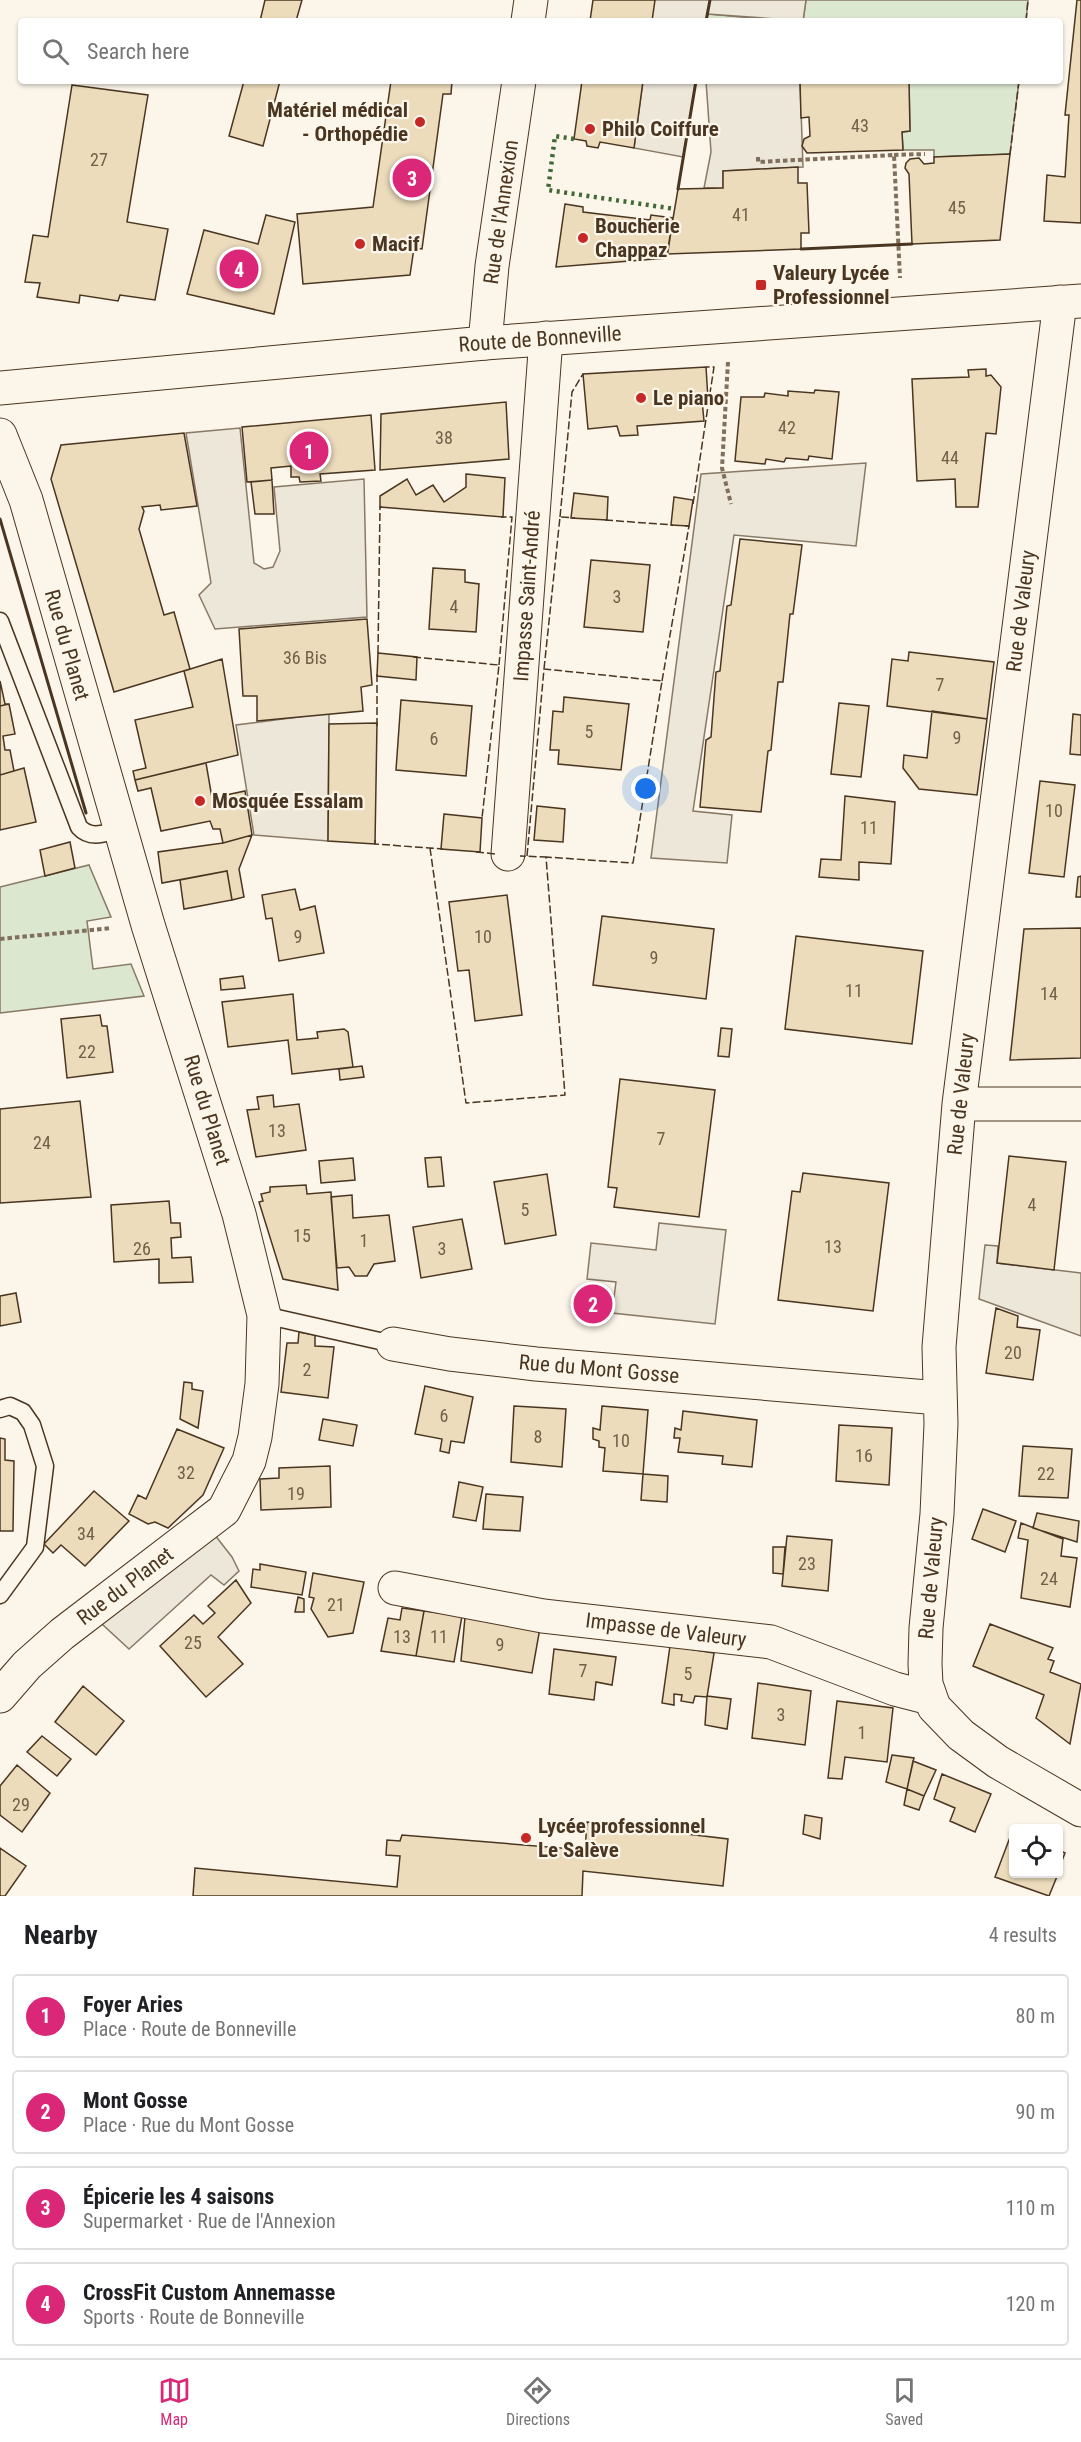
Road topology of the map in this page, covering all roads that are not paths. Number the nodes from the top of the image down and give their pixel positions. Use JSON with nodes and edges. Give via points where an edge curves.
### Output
{"nodes":[{"id":1,"x":531,"y":0,"type":"edge"},
{"id":2,"x":528,"y":18,"type":"edge"},
{"id":3,"x":519,"y":84,"type":"edge"},
{"id":4,"x":1070,"y":302,"type":"edge"},
{"id":5,"x":546,"y":338,"type":"junction"},
{"id":6,"x":485,"y":343,"type":"junction"},
{"id":7,"x":0,"y":388,"type":"edge"},
{"id":8,"x":1,"y":443,"type":"edge"},
{"id":9,"x":1,"y":627,"type":"edge"},
{"id":10,"x":120,"y":829,"type":"junction"},
{"id":11,"x":508,"y":854,"type":"dead end"},
{"id":12,"x":958,"y":1104,"type":"junction"},
{"id":13,"x":1081,"y":1104,"type":"edge"},
{"id":14,"x":264,"y":1315,"type":"junction"},
{"id":15,"x":393,"y":1344,"type":"joint"},
{"id":16,"x":939,"y":1398,"type":"junction"},
{"id":17,"x":0,"y":1409,"type":"edge"},
{"id":18,"x":395,"y":1588,"type":"dead end"},
{"id":19,"x":0,"y":1595,"type":"edge"},
{"id":20,"x":0,"y":1696,"type":"edge"},
{"id":21,"x":930,"y":1698,"type":"junction"},
{"id":22,"x":1081,"y":1810,"type":"edge"}],
"edges":[{"from":1,"to":2,"type":"street"},
{"from":3,"to":6,"type":"street","name":"Rue de l'Annexion"},
{"from":4,"to":5,"type":"street","name":"Route de Bonneville"},
{"from":4,"to":12,"type":"street","name":"Rue de Valeury"},
{"from":5,"to":6,"type":"street","name":"Route de Bonneville"},
{"from":5,"to":11,"type":"street","name":"Impasse Saint-André"},
{"from":6,"to":7,"type":"street","name":"Route de Bonneville"},
{"from":8,"to":10,"type":"street","name":"Rue du Planet","via":[[26,500]]},
{"from":9,"to":10,"type":"lane","via":[[79,828],[98,836]]},
{"from":10,"to":14,"type":"street","name":"Rue du Planet","via":[[239,1214]]},
{"from":12,"to":13,"type":"street"},
{"from":12,"to":16,"type":"street","name":"Rue de Valeury","via":[[939,1347]]},
{"from":14,"to":15,"type":"lane","name":"Rue du Mont Gosse"},
{"from":14,"to":20,"type":"street","name":"Rue du Planet","via":[[262,1384],[254,1444],[242,1479],[224,1510],[62,1634]]},
{"from":15,"to":16,"type":"street","name":"Rue du Mont Gosse","via":[[536,1364]]},
{"from":16,"to":21,"type":"street","name":"Rue de Valeury","via":[[937,1514],[926,1628]]},
{"from":17,"to":19,"type":"lane","via":[[10,1406],[24,1412],[45,1466],[35,1547]]},
{"from":18,"to":21,"type":"street","name":"Impasse de Valeury","via":[[543,1616],[771,1642],[895,1689]]},
{"from":21,"to":22,"type":"street","name":"Rue de Valeury","via":[[942,1717],[961,1735],[998,1762]]}]}
